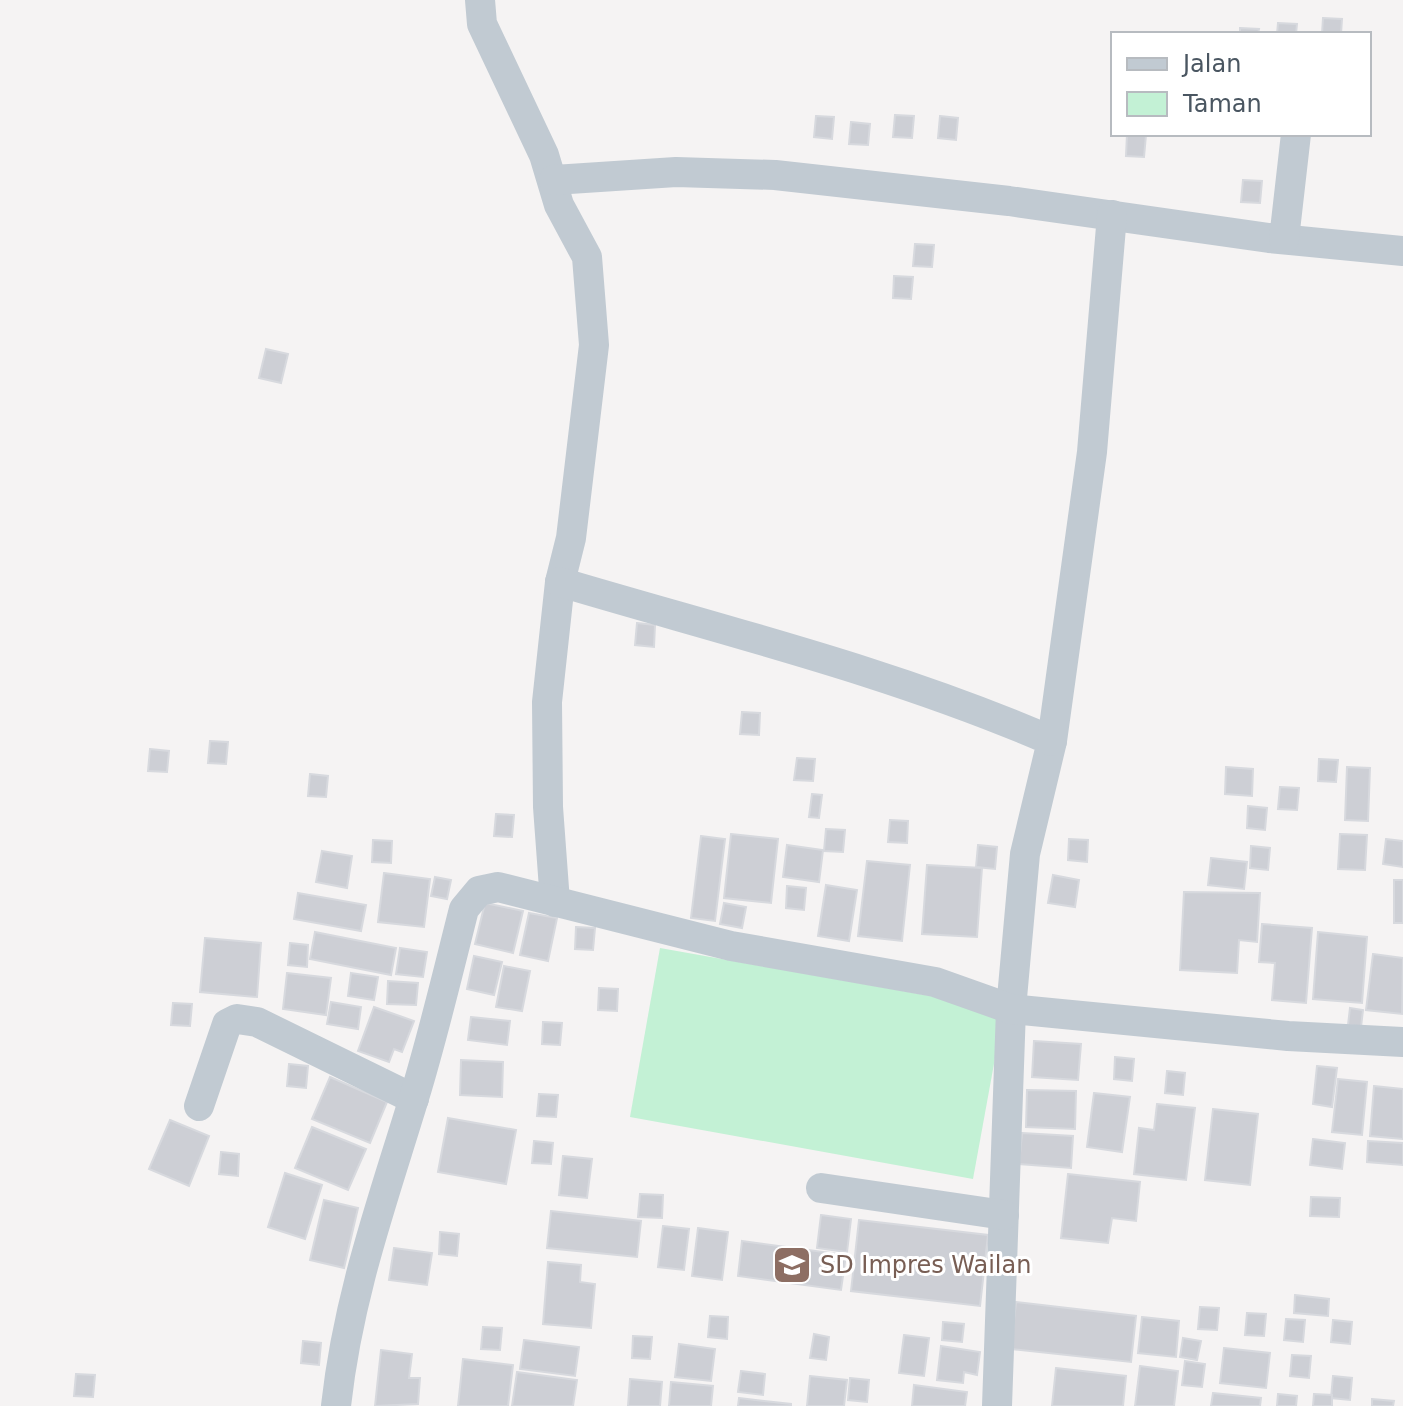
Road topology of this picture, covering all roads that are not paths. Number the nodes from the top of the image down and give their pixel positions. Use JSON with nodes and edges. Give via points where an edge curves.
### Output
{"nodes":[{"id":1,"x":480,"y":0,"type":"edge"},
{"id":2,"x":1296,"y":136,"type":"edge"},
{"id":3,"x":554,"y":180,"type":"junction"},
{"id":4,"x":1112,"y":215,"type":"junction"},
{"id":5,"x":1284,"y":239,"type":"junction"},
{"id":6,"x":1403,"y":251,"type":"edge"},
{"id":7,"x":560,"y":582,"type":"junction"},
{"id":8,"x":1052,"y":741,"type":"junction"},
{"id":9,"x":555,"y":902,"type":"junction"},
{"id":10,"x":1011,"y":1009,"type":"junction"},
{"id":11,"x":1403,"y":1042,"type":"edge"},
{"id":12,"x":414,"y":1099,"type":"junction"},
{"id":13,"x":199,"y":1106,"type":"dead end"},
{"id":14,"x":821,"y":1188,"type":"dead end"},
{"id":15,"x":1004,"y":1215,"type":"junction"},
{"id":16,"x":336,"y":1406,"type":"edge"},
{"id":17,"x":997,"y":1406,"type":"edge"}],
"edges":[{"from":1,"to":3,"type":"street","via":[[482,24]]},
{"from":2,"to":5,"type":"street"},
{"from":3,"to":4,"type":"street","via":[[676,172],[775,175]]},
{"from":3,"to":7,"type":"street","via":[[559,205],[587,257],[594,345],[571,538]]},
{"from":4,"to":5,"type":"street"},
{"from":4,"to":8,"type":"street","via":[[1092,452]]},
{"from":5,"to":6,"type":"street"},
{"from":7,"to":8,"type":"street","via":[[808,654]]},
{"from":7,"to":9,"type":"street","via":[[547,702]]},
{"from":8,"to":10,"type":"street","via":[[1025,854]]},
{"from":9,"to":10,"type":"street","via":[[731,946],[935,982]]},
{"from":9,"to":12,"type":"street","via":[[498,887],[479,891],[464,909]]},
{"from":10,"to":11,"type":"street"},
{"from":10,"to":15,"type":"street"},
{"from":12,"to":13,"type":"street","via":[[257,1022],[237,1019],[227,1024]]},
{"from":12,"to":16,"type":"street","via":[[365,1256],[342,1352]]},
{"from":14,"to":15,"type":"street"},
{"from":15,"to":17,"type":"street"}]}
